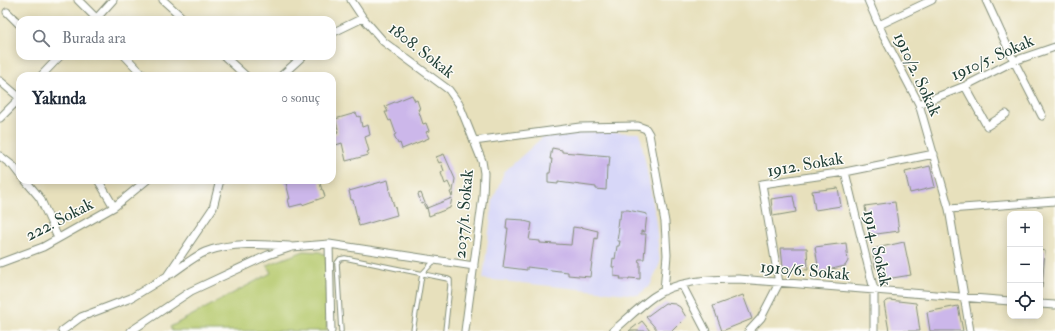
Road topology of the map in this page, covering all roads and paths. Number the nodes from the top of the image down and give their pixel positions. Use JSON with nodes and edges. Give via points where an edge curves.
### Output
{"nodes":[{"id":1,"x":78,"y":0,"type":"edge"},
{"id":2,"x":113,"y":0,"type":"edge"},
{"id":3,"x":163,"y":0,"type":"edge"},
{"id":4,"x":351,"y":0,"type":"edge"},
{"id":5,"x":868,"y":0,"type":"edge"},
{"id":6,"x":932,"y":0,"type":"edge"},
{"id":7,"x":986,"y":0,"type":"edge"},
{"id":8,"x":7,"y":12,"type":"dead end"},
{"id":9,"x":94,"y":16,"type":"edge"},
{"id":10,"x":100,"y":16,"type":"edge"},
{"id":11,"x":180,"y":16,"type":"edge"},
{"id":12,"x":364,"y":18,"type":"junction"},
{"id":13,"x":16,"y":21,"type":"edge"},
{"id":14,"x":879,"y":25,"type":"junction"},
{"id":15,"x":336,"y":32,"type":"edge"},
{"id":16,"x":1055,"y":47,"type":"edge"},
{"id":17,"x":54,"y":60,"type":"edge"},
{"id":18,"x":129,"y":60,"type":"edge"},
{"id":19,"x":228,"y":60,"type":"edge"},
{"id":20,"x":299,"y":60,"type":"edge"},
{"id":21,"x":1014,"y":61,"type":"junction"},
{"id":22,"x":44,"y":72,"type":"edge"},
{"id":23,"x":140,"y":72,"type":"edge"},
{"id":24,"x":242,"y":72,"type":"edge"},
{"id":25,"x":285,"y":72,"type":"edge"},
{"id":26,"x":0,"y":81,"type":"edge"},
{"id":27,"x":965,"y":86,"type":"junction"},
{"id":28,"x":16,"y":95,"type":"edge"},
{"id":29,"x":16,"y":102,"type":"edge"},
{"id":30,"x":459,"y":104,"type":"joint"},
{"id":31,"x":919,"y":104,"type":"junction"},
{"id":32,"x":1006,"y":114,"type":"dead end"},
{"id":33,"x":1042,"y":116,"type":"dead end"},
{"id":34,"x":0,"y":118,"type":"edge"},
{"id":35,"x":474,"y":141,"type":"junction"},
{"id":36,"x":934,"y":154,"type":"junction"},
{"id":37,"x":0,"y":156,"type":"edge"},
{"id":38,"x":16,"y":169,"type":"edge"},
{"id":39,"x":845,"y":172,"type":"junction"},
{"id":40,"x":28,"y":184,"type":"edge"},
{"id":41,"x":100,"y":184,"type":"edge"},
{"id":42,"x":142,"y":184,"type":"edge"},
{"id":43,"x":219,"y":184,"type":"edge"},
{"id":44,"x":1055,"y":201,"type":"edge"},
{"id":45,"x":114,"y":207,"type":"junction"},
{"id":46,"x":949,"y":209,"type":"junction"},
{"id":47,"x":58,"y":238,"type":"junction"},
{"id":48,"x":329,"y":244,"type":"junction"},
{"id":49,"x":292,"y":246,"type":"junction"},
{"id":50,"x":434,"y":261,"type":"junction"},
{"id":51,"x":0,"y":263,"type":"edge"},
{"id":52,"x":474,"y":266,"type":"junction"},
{"id":53,"x":422,"y":274,"type":"junction"},
{"id":54,"x":167,"y":276,"type":"junction"},
{"id":55,"x":779,"y":282,"type":"junction"},
{"id":56,"x":682,"y":285,"type":"junction"},
{"id":57,"x":874,"y":290,"type":"junction"},
{"id":58,"x":664,"y":291,"type":"junction"},
{"id":59,"x":963,"y":297,"type":"junction"},
{"id":60,"x":1007,"y":301,"type":"edge"},
{"id":61,"x":1043,"y":304,"type":"edge"},
{"id":62,"x":1055,"y":305,"type":"edge"},
{"id":63,"x":62,"y":331,"type":"edge"},
{"id":64,"x":131,"y":331,"type":"edge"},
{"id":65,"x":331,"y":331,"type":"edge"},
{"id":66,"x":341,"y":331,"type":"edge"},
{"id":67,"x":413,"y":331,"type":"edge"},
{"id":68,"x":445,"y":331,"type":"edge"},
{"id":69,"x":465,"y":331,"type":"edge"},
{"id":70,"x":613,"y":331,"type":"edge"},
{"id":71,"x":706,"y":331,"type":"edge"},
{"id":72,"x":749,"y":331,"type":"edge"},
{"id":73,"x":874,"y":331,"type":"edge"},
{"id":74,"x":970,"y":331,"type":"edge"}],
"edges":[{"from":1,"to":9,"type":"street"},
{"from":2,"to":10,"type":"street"},
{"from":3,"to":11,"type":"street"},
{"from":4,"to":12,"type":"street","name":"1808. Sokak"},
{"from":5,"to":14,"type":"street","name":"1910/2. Sokak"},
{"from":6,"to":14,"type":"street"},
{"from":7,"to":21,"type":"street"},
{"from":8,"to":13,"type":"street"},
{"from":12,"to":15,"type":"street"},
{"from":12,"to":30,"type":"street","name":"1808. Sokak","via":[[384,42],[449,90]]},
{"from":14,"to":31,"type":"street","name":"1910/2. Sokak"},
{"from":16,"to":21,"type":"street","name":"1910/5. Sokak"},
{"from":17,"to":22,"type":"street"},
{"from":18,"to":23,"type":"street"},
{"from":19,"to":24,"type":"street"},
{"from":20,"to":25,"type":"street"},
{"from":21,"to":27,"type":"street","name":"1910/5. Sokak"},
{"from":21,"to":33,"type":"street"},
{"from":26,"to":28,"type":"street"},
{"from":27,"to":31,"type":"street","name":"1910/5. Sokak"},
{"from":27,"to":32,"type":"street","via":[[987,126]]},
{"from":29,"to":34,"type":"street"},
{"from":30,"to":35,"type":"street","name":"2037/1. Sokak"},
{"from":31,"to":36,"type":"street","name":"1910/2. Sokak"},
{"from":35,"to":52,"type":"street","name":"2037/1. Sokak","via":[[484,173]]},
{"from":35,"to":58,"type":"street","via":[[580,127],[638,126],[646,129],[650,136],[666,222]]},
{"from":36,"to":39,"type":"street","name":"1912. Sokak"},
{"from":36,"to":46,"type":"street","name":"1910/2. Sokak"},
{"from":37,"to":38,"type":"street"},
{"from":39,"to":55,"type":"street","name":"1912. Sokak","via":[[762,184]]},
{"from":39,"to":57,"type":"street","name":"1914. Sokak"},
{"from":40,"to":47,"type":"street","via":[[40,198]]},
{"from":41,"to":45,"type":"street"},
{"from":42,"to":45,"type":"street","name":"222. Sokak"},
{"from":43,"to":54,"type":"street","via":[[213,208]]},
{"from":44,"to":46,"type":"street"},
{"from":45,"to":47,"type":"street","name":"222. Sokak"},
{"from":46,"to":59,"type":"street","name":"1910/2. Sokak"},
{"from":47,"to":51,"type":"street","name":"222. Sokak","via":[[43,247]]},
{"from":48,"to":49,"type":"street"},
{"from":48,"to":50,"type":"street"},
{"from":48,"to":65,"type":"street"},
{"from":49,"to":54,"type":"street","via":[[228,246],[205,252]]},
{"from":49,"to":64,"type":"street","via":[[191,291]]},
{"from":50,"to":52,"type":"street"},
{"from":50,"to":53,"type":"lane"},
{"from":52,"to":69,"type":"street","name":"2037/1. Sokak"},
{"from":53,"to":66,"type":"lane","via":[[340,259],[337,262]]},
{"from":53,"to":67,"type":"lane"},
{"from":53,"to":68,"type":"lane","via":[[450,280]]},
{"from":54,"to":63,"type":"street","via":[[131,298],[81,318]]},
{"from":55,"to":56,"type":"street","name":"1910/6. Sokak","via":[[711,279]]},
{"from":55,"to":57,"type":"street","name":"1910/6. Sokak"},
{"from":55,"to":72,"type":"street","via":[[761,318]]},
{"from":56,"to":58,"type":"street","name":"1910/6. Sokak"},
{"from":56,"to":71,"type":"street"},
{"from":57,"to":59,"type":"street","name":"1910/6. Sokak"},
{"from":57,"to":73,"type":"street","name":"1914. Sokak"},
{"from":58,"to":70,"type":"street","name":"1910/6. Sokak"},
{"from":59,"to":60,"type":"street","name":"1910/6. Sokak"},
{"from":59,"to":74,"type":"street","name":"1910/2. Sokak"},
{"from":61,"to":62,"type":"street"}]}
